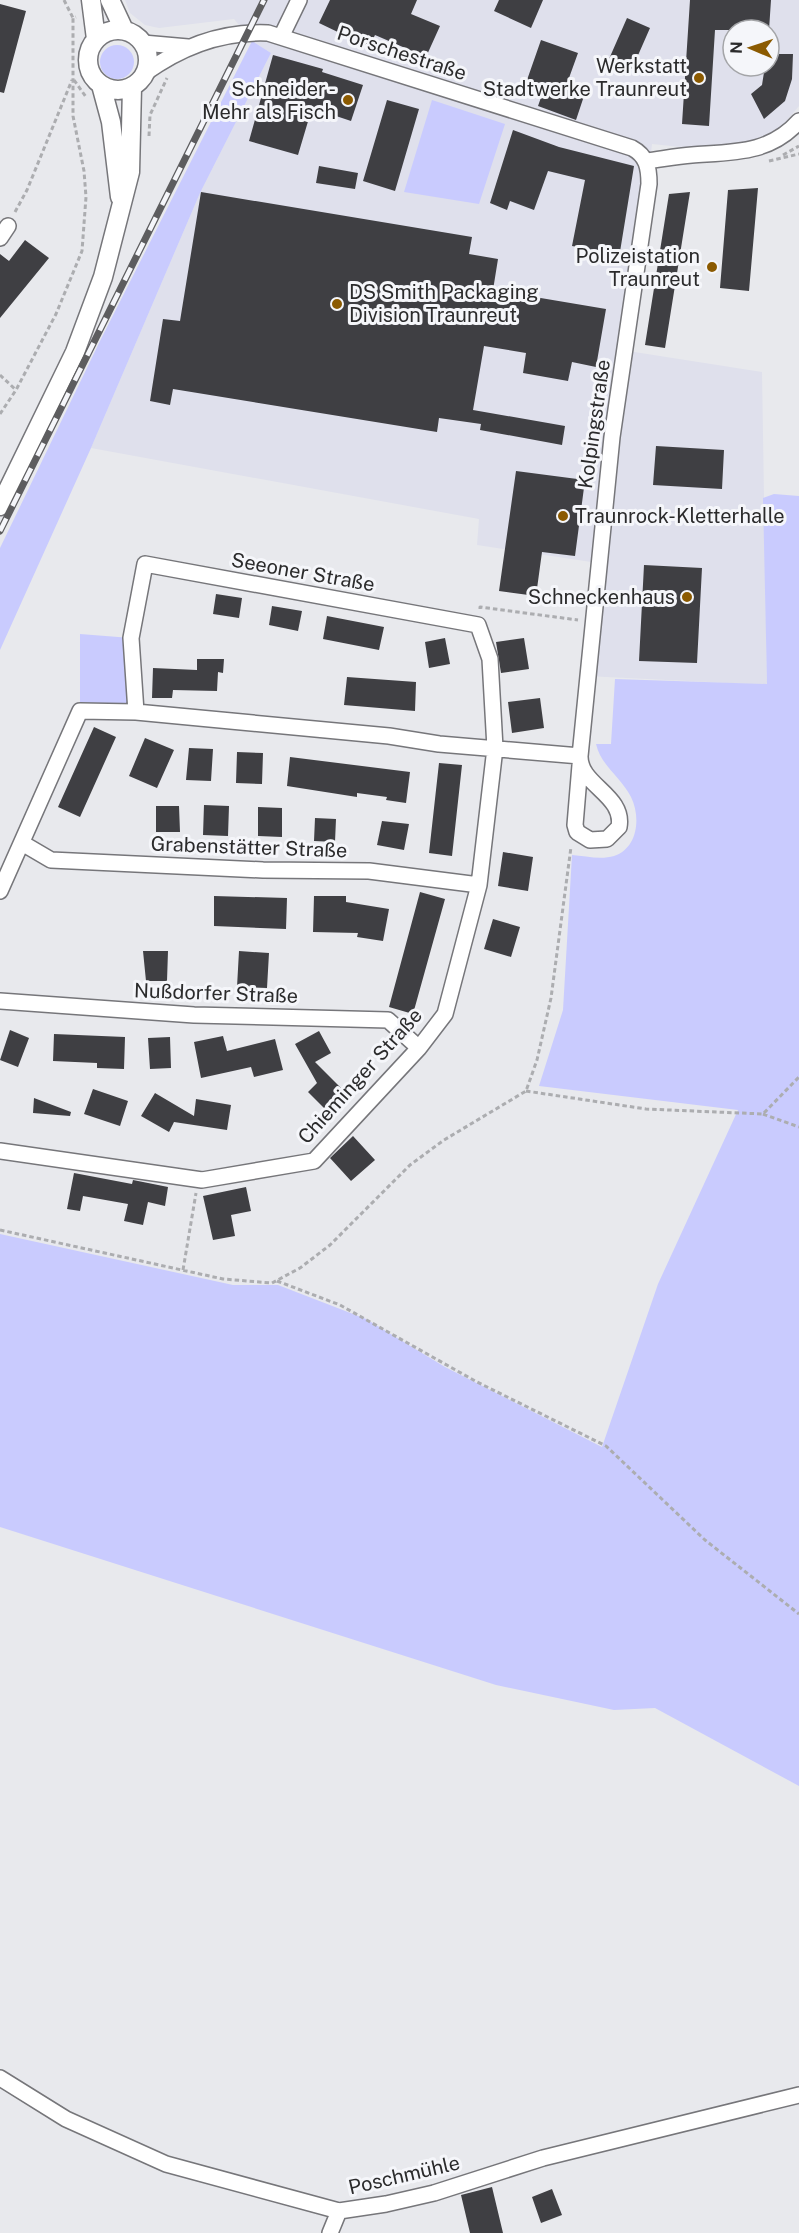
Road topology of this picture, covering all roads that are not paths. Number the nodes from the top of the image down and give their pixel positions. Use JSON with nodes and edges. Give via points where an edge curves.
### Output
{"nodes":[{"id":1,"x":92,"y":0,"type":"edge"},
{"id":2,"x":110,"y":0,"type":"edge"},
{"id":3,"x":298,"y":0,"type":"edge"},
{"id":4,"x":124,"y":30,"type":"junction"},
{"id":5,"x":282,"y":35,"type":"junction"},
{"id":6,"x":96,"y":39,"type":"junction"},
{"id":7,"x":143,"y":43,"type":"junction"},
{"id":8,"x":188,"y":47,"type":"junction"},
{"id":9,"x":146,"y":72,"type":"junction"},
{"id":10,"x":101,"y":85,"type":"junction"},
{"id":11,"x":132,"y":87,"type":"junction"},
{"id":12,"x":799,"y":121,"type":"edge"},
{"id":13,"x":646,"y":161,"type":"junction"},
{"id":14,"x":120,"y":202,"type":"junction"},
{"id":15,"x":0,"y":506,"type":"edge"},
{"id":16,"x":136,"y":712,"type":"junction"},
{"id":17,"x":495,"y":748,"type":"junction"},
{"id":18,"x":580,"y":760,"type":"junction"},
{"id":19,"x":22,"y":843,"type":"junction"},
{"id":20,"x":479,"y":885,"type":"junction"},
{"id":21,"x":0,"y":891,"type":"edge"},
{"id":22,"x":0,"y":1001,"type":"edge"},
{"id":23,"x":419,"y":1048,"type":"junction"},
{"id":24,"x":0,"y":1151,"type":"edge"},
{"id":25,"x":0,"y":2078,"type":"edge"},
{"id":26,"x":799,"y":2095,"type":"edge"},
{"id":27,"x":339,"y":2211,"type":"junction"},
{"id":28,"x":330,"y":2233,"type":"edge"}],
"edges":[{"from":1,"to":6,"type":"street"},
{"from":2,"to":4,"type":"street"},
{"from":3,"to":5,"type":"street"},
{"from":4,"to":6,"type":"street","via":[[106,32]]},
{"from":4,"to":7,"type":"street"},
{"from":5,"to":8,"type":"street","name":"Porschestraße","via":[[234,34]]},
{"from":5,"to":13,"type":"street","name":"Porschestraße","via":[[632,148]]},
{"from":6,"to":10,"type":"street","via":[[89,50],[88,63],[92,76]]},
{"from":7,"to":8,"type":"street","name":"Porschestraße"},
{"from":7,"to":9,"type":"street","via":[[148,60]]},
{"from":8,"to":9,"type":"street","name":"Porschestraße"},
{"from":9,"to":11,"type":"street"},
{"from":10,"to":11,"type":"street","via":[[117,90]]},
{"from":10,"to":14,"type":"street","via":[[111,122]]},
{"from":11,"to":14,"type":"street","via":[[130,172]]},
{"from":12,"to":13,"type":"street","via":[[777,140],[760,148]]},
{"from":13,"to":18,"type":"street","name":"Kolpingstraße","via":[[649,184],[612,437]]},
{"from":14,"to":15,"type":"street","via":[[93,307]]},
{"from":16,"to":17,"type":"street"},
{"from":16,"to":17,"type":"street","name":"Seeoner Straße","via":[[131,638],[145,564],[478,625],[490,659]]},
{"from":16,"to":19,"type":"street","via":[[80,711]]},
{"from":17,"to":18,"type":"street"},
{"from":17,"to":20,"type":"street","name":"Chieminger Straße"},
{"from":18,"to":18,"type":"street","name":"Kolpingstraße","via":[[615,804],[621,819],[615,835],[607,839],[590,840],[577,832]]},
{"from":19,"to":20,"type":"street","name":"Grabenstätter Straße","via":[[51,860],[369,871]]},
{"from":19,"to":21,"type":"street"},
{"from":20,"to":23,"type":"street","name":"Chieminger Straße","via":[[445,1014]]},
{"from":22,"to":23,"type":"street","name":"Nußdorfer Straße","via":[[194,1015],[388,1020]]},
{"from":23,"to":24,"type":"street","name":"Chieminger Straße","via":[[314,1161],[198,1179]]},
{"from":25,"to":27,"type":"street","name":"Poschmühle","via":[[66,2118],[166,2164]]},
{"from":26,"to":27,"type":"street","name":"Poschmühle","via":[[543,2158],[434,2193]]},
{"from":27,"to":28,"type":"street"}]}
